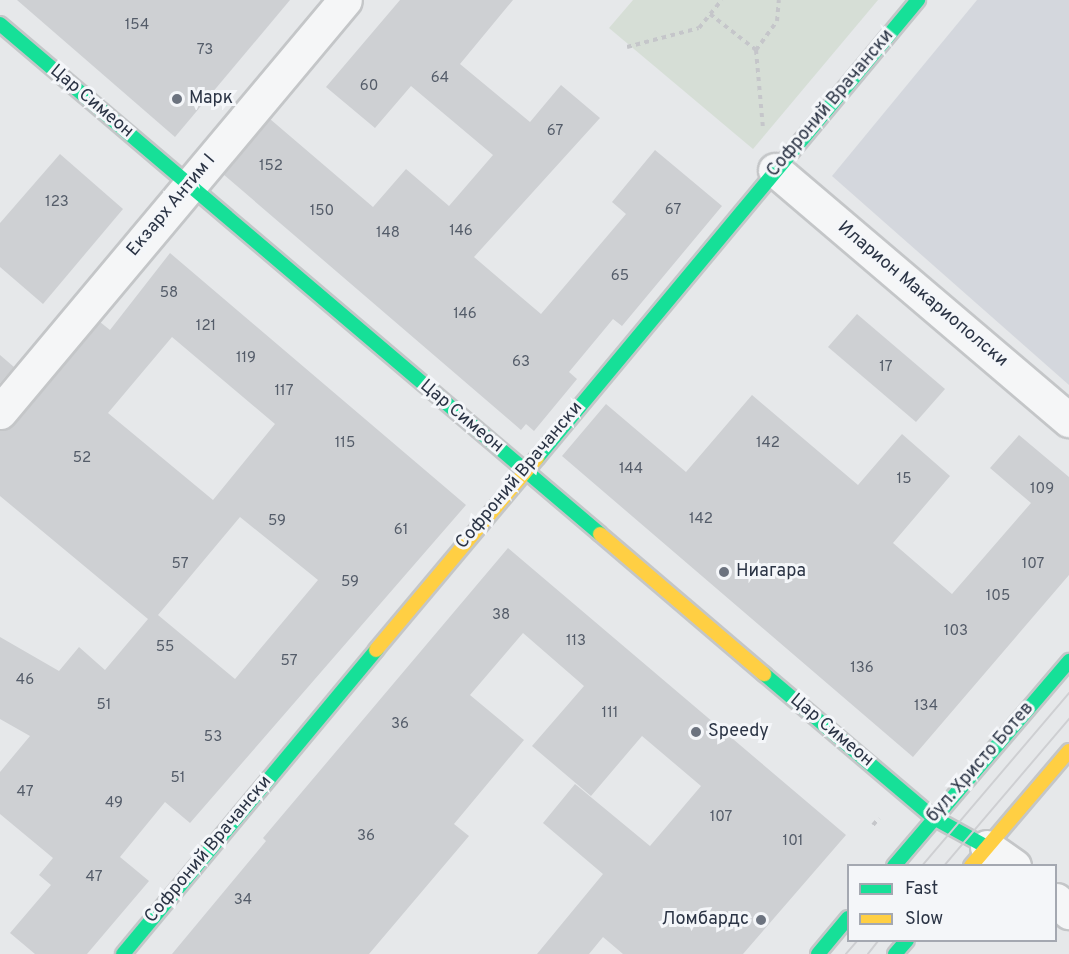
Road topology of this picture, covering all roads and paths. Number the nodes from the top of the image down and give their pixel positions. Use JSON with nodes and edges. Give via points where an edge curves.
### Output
{"nodes":[{"id":1,"x":345,"y":0,"type":"edge"},
{"id":2,"x":722,"y":0,"type":"edge"},
{"id":3,"x":779,"y":0,"type":"edge"},
{"id":4,"x":918,"y":0,"type":"edge"},
{"id":5,"x":710,"y":14,"type":"junction"},
{"id":6,"x":0,"y":24,"type":"edge"},
{"id":7,"x":627,"y":47,"type":"dead end"},
{"id":8,"x":756,"y":50,"type":"junction"},
{"id":9,"x":759,"y":72,"type":"dead end"},
{"id":10,"x":775,"y":170,"type":"junction"},
{"id":11,"x":189,"y":186,"type":"junction"},
{"id":12,"x":0,"y":412,"type":"edge"},
{"id":13,"x":1069,"y":420,"type":"edge"},
{"id":14,"x":524,"y":470,"type":"junction"},
{"id":15,"x":1069,"y":661,"type":"edge"},
{"id":16,"x":1069,"y":751,"type":"edge"},
{"id":17,"x":934,"y":818,"type":"junction"},
{"id":18,"x":979,"y":856,"type":"edge"},
{"id":19,"x":896,"y":864,"type":"edge"},
{"id":20,"x":1007,"y":864,"type":"edge"},
{"id":21,"x":1057,"y":901,"type":"edge"},
{"id":22,"x":1069,"y":912,"type":"edge"},
{"id":23,"x":847,"y":920,"type":"edge"},
{"id":24,"x":905,"y":942,"type":"edge"},
{"id":25,"x":123,"y":954,"type":"edge"},
{"id":26,"x":818,"y":954,"type":"edge"},
{"id":27,"x":895,"y":954,"type":"edge"}],
"edges":[{"from":1,"to":11,"type":"street","name":"Екзарх Антим I"},
{"from":2,"to":5,"type":"path"},
{"from":3,"to":8,"type":"path","via":[[777,21]]},
{"from":4,"to":10,"type":"street","name":"Софроний Врачански"},
{"from":5,"to":7,"type":"path","via":[[699,28]]},
{"from":5,"to":8,"type":"path"},
{"from":6,"to":11,"type":"street","name":"Цар Симеон"},
{"from":8,"to":9,"type":"path"},
{"from":10,"to":13,"type":"street","name":"Иларион Макариополски"},
{"from":10,"to":14,"type":"street","name":"Софроний Врачански"},
{"from":11,"to":12,"type":"street","name":"Екзарх Антим I"},
{"from":11,"to":14,"type":"street","name":"Цар Симеон"},
{"from":14,"to":17,"type":"street","name":"Цар Симеон"},
{"from":14,"to":25,"type":"street","name":"Софроний Врачански"},
{"from":15,"to":17,"type":"street","name":"бул. Христо Ботев"},
{"from":16,"to":18,"type":"street"},
{"from":17,"to":18,"type":"street","name":"Цар Симеон"},
{"from":17,"to":19,"type":"street","name":"бул. Христо Ботев"},
{"from":18,"to":20,"type":"street","name":"Цар Симеон"},
{"from":21,"to":22,"type":"street"},
{"from":23,"to":26,"type":"street"},
{"from":24,"to":27,"type":"street"}]}
